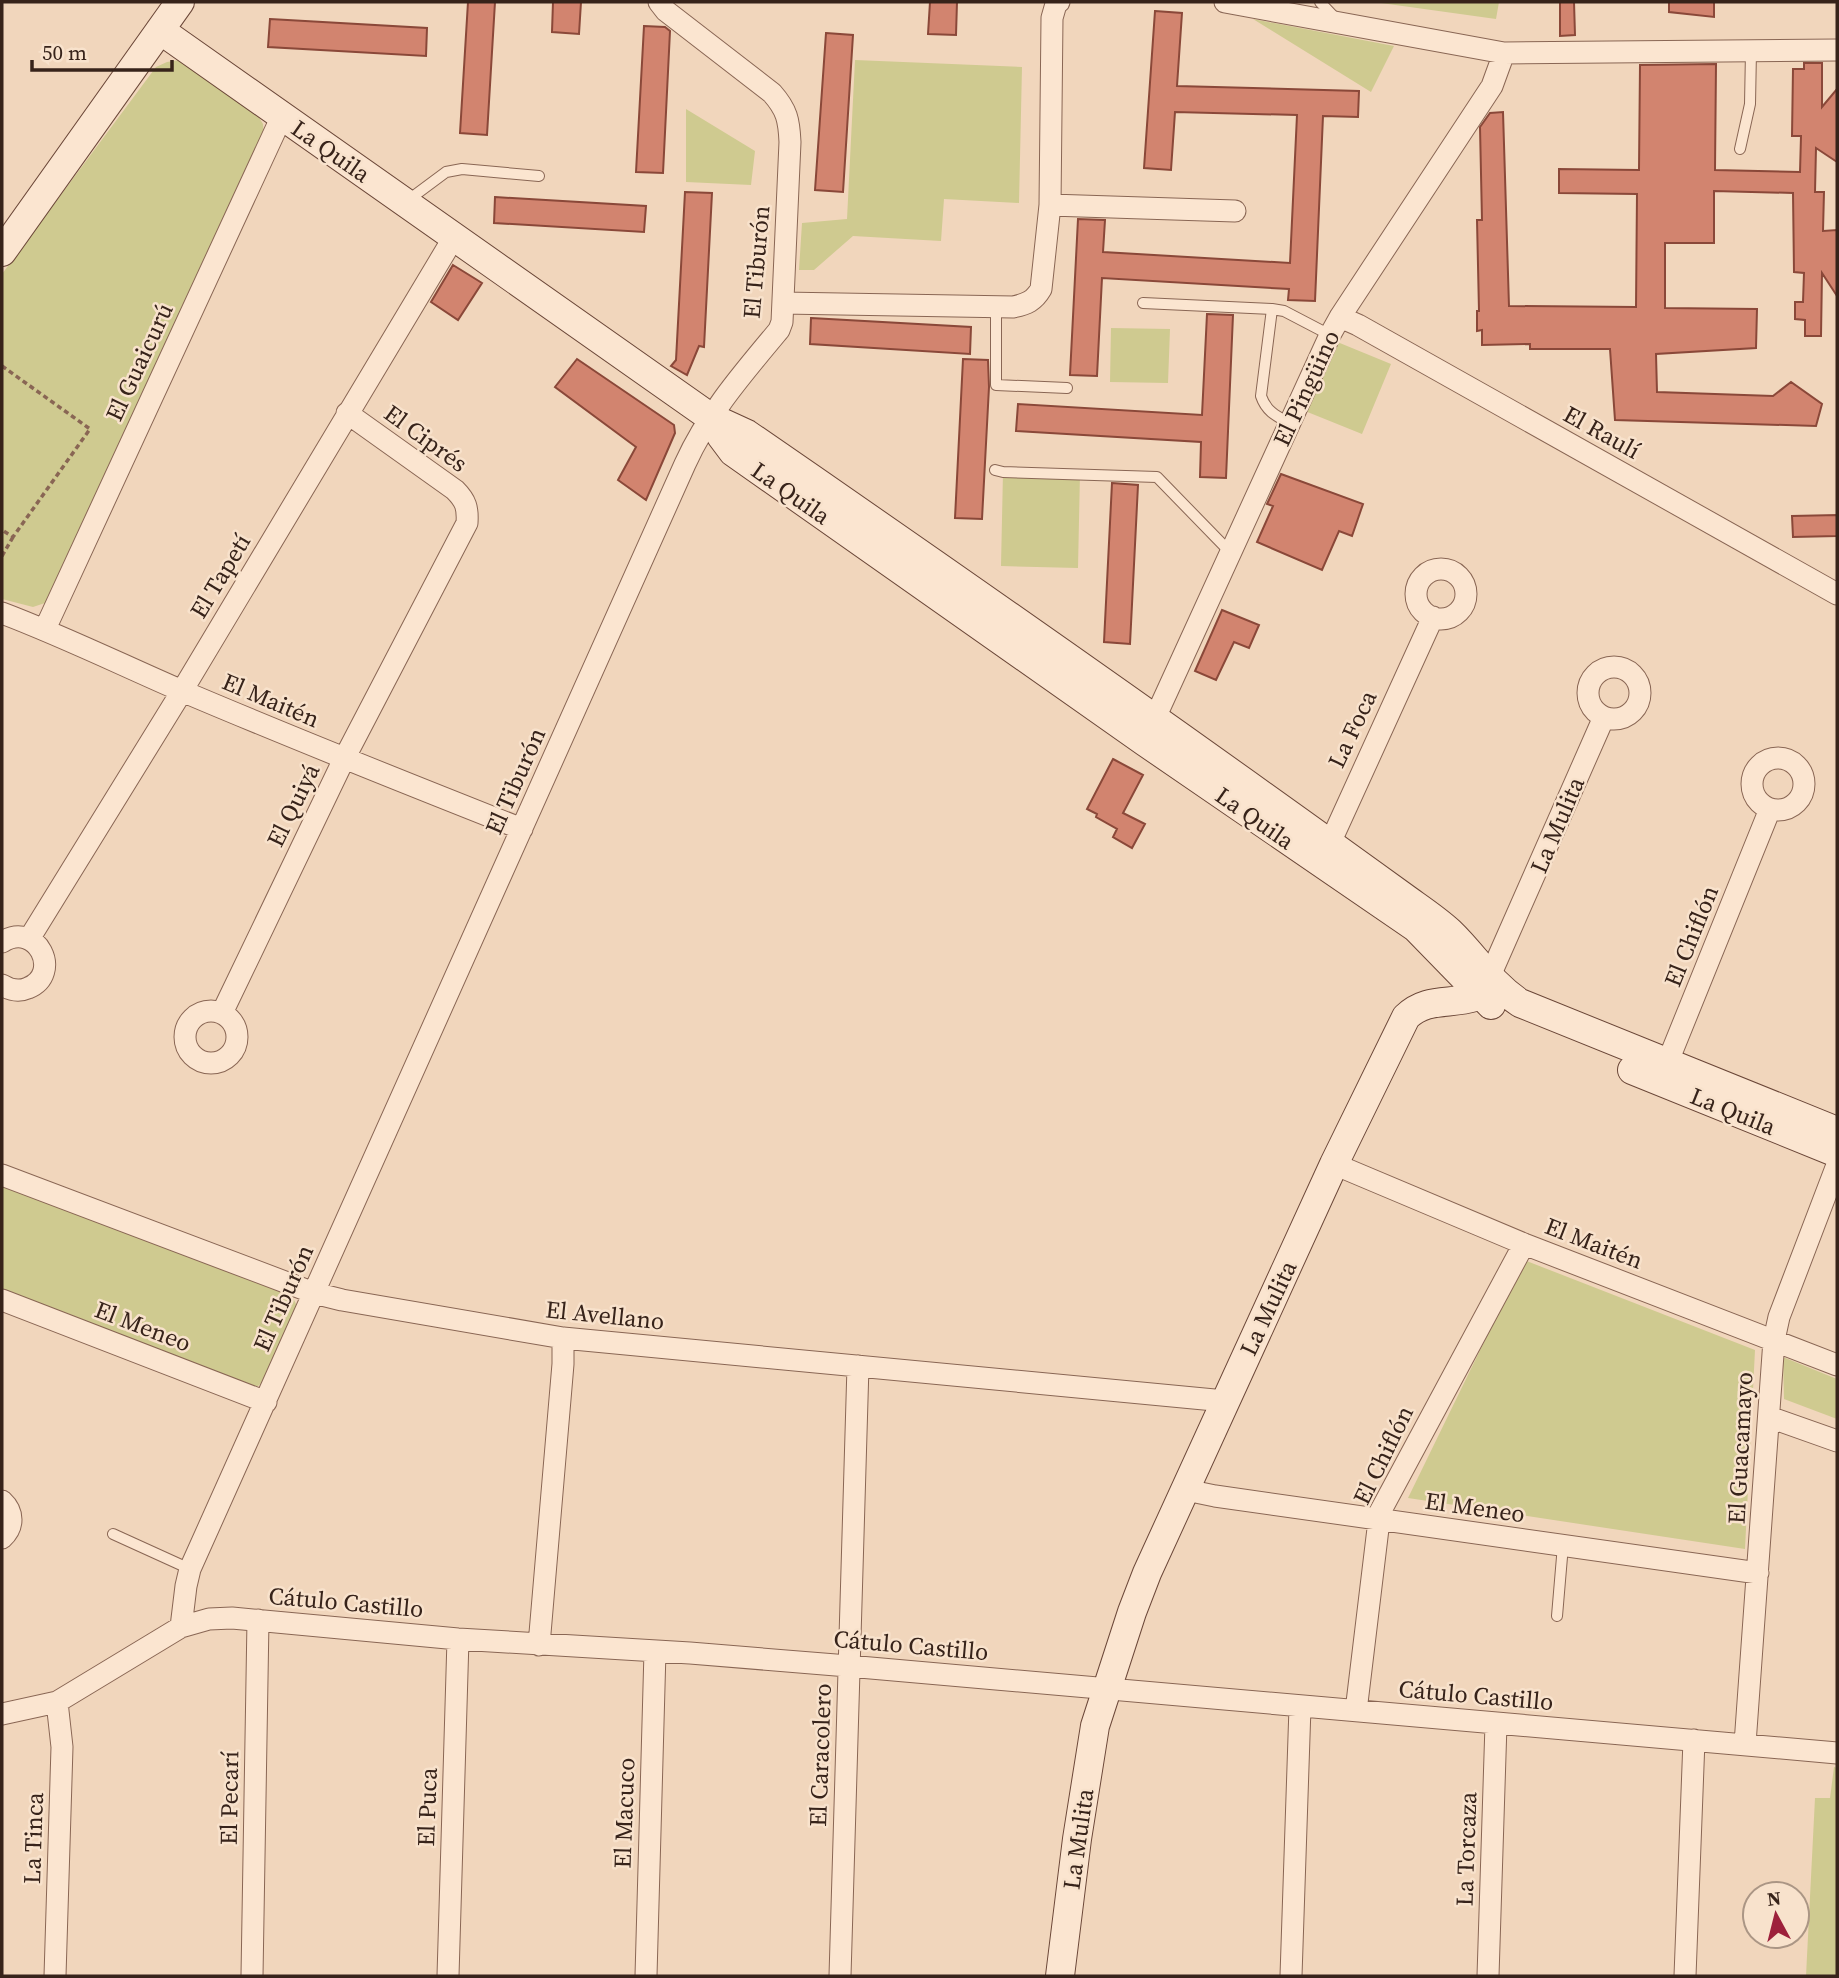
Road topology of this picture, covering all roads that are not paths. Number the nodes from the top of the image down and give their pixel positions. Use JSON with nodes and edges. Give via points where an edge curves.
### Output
{"nodes":[{"id":1,"x":180,"y":2,"type":"edge"},
{"id":2,"x":659,"y":2,"type":"edge"},
{"id":3,"x":1059,"y":2,"type":"edge"},
{"id":4,"x":1225,"y":2,"type":"edge"},
{"id":5,"x":1320,"y":2,"type":"edge"},
{"id":6,"x":1340,"y":23,"type":"junction"},
{"id":7,"x":160,"y":30,"type":"junction"},
{"id":8,"x":1837,"y":50,"type":"edge"},
{"id":9,"x":1751,"y":51,"type":"junction"},
{"id":10,"x":1504,"y":53,"type":"junction"},
{"id":11,"x":282,"y":116,"type":"junction"},
{"id":12,"x":1740,"y":149,"type":"dead end"},
{"id":13,"x":539,"y":176,"type":"dead end"},
{"id":14,"x":405,"y":203,"type":"junction"},
{"id":15,"x":1050,"y":205,"type":"junction"},
{"id":16,"x":1235,"y":211,"type":"dead end"},
{"id":17,"x":454,"y":237,"type":"junction"},
{"id":18,"x":2,"y":252,"type":"edge"},
{"id":19,"x":783,"y":303,"type":"junction"},
{"id":20,"x":1143,"y":303,"type":"dead end"},
{"id":21,"x":996,"y":306,"type":"junction"},
{"id":22,"x":1272,"y":309,"type":"junction"},
{"id":23,"x":1335,"y":326,"type":"junction"},
{"id":24,"x":1067,"y":388,"type":"dead end"},
{"id":25,"x":347,"y":413,"type":"junction"},
{"id":26,"x":710,"y":417,"type":"junction"},
{"id":27,"x":1289,"y":423,"type":"junction"},
{"id":28,"x":995,"y":470,"type":"dead end"},
{"id":29,"x":468,"y":509,"type":"joint"},
{"id":30,"x":1230,"y":552,"type":"junction"},
{"id":31,"x":1837,"y":594,"type":"edge"},
{"id":32,"x":2,"y":614,"type":"edge"},
{"id":33,"x":1433,"y":617,"type":"dead end"},
{"id":34,"x":45,"y":629,"type":"junction"},
{"id":35,"x":182,"y":691,"type":"junction"},
{"id":36,"x":1604,"y":717,"type":"dead end"},
{"id":37,"x":1150,"y":730,"type":"junction"},
{"id":38,"x":344,"y":759,"type":"junction"},
{"id":39,"x":1770,"y":809,"type":"dead end"},
{"id":40,"x":522,"y":829,"type":"junction"},
{"id":41,"x":1325,"y":853,"type":"junction"},
{"id":42,"x":29,"y":939,"type":"junction"},
{"id":43,"x":2,"y":942,"type":"edge"},
{"id":44,"x":2,"y":985,"type":"edge"},
{"id":45,"x":1484,"y":986,"type":"junction"},
{"id":46,"x":222,"y":1013,"type":"dead end"},
{"id":47,"x":1664,"y":1072,"type":"junction"},
{"id":48,"x":1837,"y":1131,"type":"edge"},
{"id":49,"x":1837,"y":1153,"type":"edge"},
{"id":50,"x":1334,"y":1164,"type":"junction"},
{"id":51,"x":1837,"y":1166,"type":"edge"},
{"id":52,"x":2,"y":1175,"type":"edge"},
{"id":53,"x":1524,"y":1244,"type":"junction"},
{"id":54,"x":314,"y":1293,"type":"junction"},
{"id":55,"x":2,"y":1300,"type":"edge"},
{"id":56,"x":563,"y":1338,"type":"junction"},
{"id":57,"x":1774,"y":1340,"type":"junction"},
{"id":58,"x":1837,"y":1365,"type":"edge"},
{"id":59,"x":858,"y":1366,"type":"junction"},
{"id":60,"x":1226,"y":1401,"type":"junction"},
{"id":61,"x":266,"y":1402,"type":"junction"},
{"id":62,"x":1769,"y":1418,"type":"junction"},
{"id":63,"x":1837,"y":1441,"type":"edge"},
{"id":64,"x":1186,"y":1490,"type":"junction"},
{"id":65,"x":2,"y":1501,"type":"edge"},
{"id":66,"x":1379,"y":1520,"type":"junction"},
{"id":67,"x":113,"y":1534,"type":"dead end"},
{"id":68,"x":2,"y":1538,"type":"edge"},
{"id":69,"x":1563,"y":1545,"type":"junction"},
{"id":70,"x":190,"y":1569,"type":"junction"},
{"id":71,"x":1758,"y":1573,"type":"junction"},
{"id":72,"x":1556,"y":1616,"type":"dead end"},
{"id":73,"x":258,"y":1620,"type":"junction"},
{"id":74,"x":181,"y":1628,"type":"junction"},
{"id":75,"x":458,"y":1639,"type":"junction"},
{"id":76,"x":539,"y":1645,"type":"junction"},
{"id":77,"x":655,"y":1651,"type":"junction"},
{"id":78,"x":848,"y":1666,"type":"junction"},
{"id":79,"x":1106,"y":1690,"type":"junction"},
{"id":80,"x":57,"y":1702,"type":"junction"},
{"id":81,"x":1300,"y":1707,"type":"junction"},
{"id":82,"x":1356,"y":1711,"type":"junction"},
{"id":83,"x":2,"y":1714,"type":"edge"},
{"id":84,"x":1496,"y":1724,"type":"junction"},
{"id":85,"x":1694,"y":1740,"type":"junction"},
{"id":86,"x":1745,"y":1744,"type":"junction"},
{"id":87,"x":1837,"y":1753,"type":"edge"},
{"id":88,"x":55,"y":1976,"type":"edge"},
{"id":89,"x":252,"y":1976,"type":"edge"},
{"id":90,"x":449,"y":1976,"type":"edge"},
{"id":91,"x":646,"y":1976,"type":"edge"},
{"id":92,"x":840,"y":1976,"type":"edge"},
{"id":93,"x":1060,"y":1976,"type":"edge"},
{"id":94,"x":1291,"y":1976,"type":"edge"},
{"id":95,"x":1488,"y":1976,"type":"edge"},
{"id":96,"x":1685,"y":1976,"type":"edge"}],
"edges":[{"from":1,"to":7,"type":"main road"},
{"from":2,"to":19,"type":"street","name":"El Tiburón","via":[[772,93],[789,120]]},
{"from":3,"to":15,"type":"street","via":[[1052,18]]},
{"from":4,"to":6,"type":"street"},
{"from":5,"to":6,"type":"lane"},
{"from":6,"to":10,"type":"street"},
{"from":7,"to":11,"type":"main road","name":"La Quila"},
{"from":7,"to":18,"type":"main road"},
{"from":8,"to":9,"type":"street"},
{"from":9,"to":10,"type":"street"},
{"from":9,"to":12,"type":"lane","via":[[1750,104]]},
{"from":10,"to":23,"type":"street","name":"El Pingüino","via":[[1492,86]]},
{"from":11,"to":14,"type":"main road","name":"La Quila"},
{"from":11,"to":34,"type":"street","name":"El Guaicurú"},
{"from":13,"to":14,"type":"lane","via":[[462,169],[446,172]]},
{"from":14,"to":17,"type":"main road","name":"La Quila"},
{"from":15,"to":16,"type":"street"},
{"from":15,"to":21,"type":"street","via":[[1041,289],[1026,304]]},
{"from":17,"to":25,"type":"street","name":"El Tapetí"},
{"from":17,"to":26,"type":"main road","name":"La Quila"},
{"from":19,"to":21,"type":"street"},
{"from":19,"to":26,"type":"street","name":"El Tiburón","via":[[779,330]]},
{"from":20,"to":22,"type":"lane"},
{"from":21,"to":24,"type":"lane","via":[[996,385]]},
{"from":22,"to":23,"type":"lane"},
{"from":22,"to":27,"type":"lane","via":[[1261,396],[1272,414]]},
{"from":23,"to":27,"type":"street","name":"El Pingüino"},
{"from":23,"to":31,"type":"street","name":"El Raulí","via":[[1369,332]]},
{"from":25,"to":29,"type":"street","name":"El Ciprés","via":[[455,490]]},
{"from":25,"to":35,"type":"street","name":"El Tapetí"},
{"from":26,"to":37,"type":"main road","name":"La Quila","via":[[733,452]]},
{"from":26,"to":40,"type":"street","name":"El Tiburón"},
{"from":27,"to":30,"type":"street","name":"El Pingüino"},
{"from":28,"to":30,"type":"lane","via":[[1157,477]]},
{"from":29,"to":38,"type":"street","name":"El Quiyá","via":[[467,523]]},
{"from":30,"to":37,"type":"street","name":"El Pingüino"},
{"from":32,"to":34,"type":"street","name":"El Maitén"},
{"from":33,"to":41,"type":"street","name":"La Foca"},
{"from":34,"to":35,"type":"street","name":"El Maitén"},
{"from":35,"to":38,"type":"street","name":"El Maitén"},
{"from":35,"to":42,"type":"street","name":"El Tapetí"},
{"from":36,"to":45,"type":"street","name":"La Mulita"},
{"from":37,"to":41,"type":"main road","name":"La Quila"},
{"from":38,"to":40,"type":"street","name":"El Maitén"},
{"from":38,"to":46,"type":"street","name":"El Quiyá"},
{"from":39,"to":47,"type":"street","name":"El Chiflón"},
{"from":40,"to":54,"type":"street","name":"El Tiburón"},
{"from":41,"to":45,"type":"main road","name":"La Quila","via":[[1448,930]]},
{"from":42,"to":43,"type":"street","via":[[13,937]]},
{"from":42,"to":44,"type":"street","via":[[45,961],[40,979],[25,990]]},
{"from":45,"to":47,"type":"main road","name":"La Quila"},
{"from":45,"to":50,"type":"main road","name":"La Mulita","via":[[1475,997],[1426,1004],[1406,1017]]},
{"from":47,"to":48,"type":"main road","name":"La Quila"},
{"from":47,"to":49,"type":"main road","name":"La Quila"},
{"from":50,"to":53,"type":"street","name":"El Maitén"},
{"from":50,"to":60,"type":"main road","name":"La Mulita"},
{"from":51,"to":57,"type":"street","name":"El Guacamayo"},
{"from":52,"to":54,"type":"street","name":"El Avellano"},
{"from":53,"to":57,"type":"street","name":"El Maitén"},
{"from":53,"to":66,"type":"street","name":"El Chiflón","via":[[1384,1502]]},
{"from":54,"to":56,"type":"street","name":"El Avellano"},
{"from":54,"to":61,"type":"street","name":"El Tiburón"},
{"from":55,"to":61,"type":"street","name":"El Meneo"},
{"from":56,"to":59,"type":"street","name":"El Avellano"},
{"from":56,"to":76,"type":"street"},
{"from":57,"to":58,"type":"street","name":"El Maitén"},
{"from":57,"to":62,"type":"street","name":"El Guacamayo"},
{"from":59,"to":60,"type":"street","name":"El Avellano"},
{"from":59,"to":78,"type":"street","name":"El Caracolero"},
{"from":60,"to":64,"type":"main road","name":"La Mulita"},
{"from":61,"to":70,"type":"street","name":"El Tiburón"},
{"from":62,"to":63,"type":"street"},
{"from":62,"to":71,"type":"street","name":"El Guacamayo"},
{"from":64,"to":66,"type":"street","name":"El Meneo"},
{"from":64,"to":79,"type":"main road","name":"La Mulita","via":[[1147,1573]]},
{"from":65,"to":68,"type":"street","via":[[12,1518]]},
{"from":66,"to":69,"type":"street","name":"El Meneo"},
{"from":66,"to":82,"type":"street","name":"El Chiflón"},
{"from":67,"to":70,"type":"lane"},
{"from":69,"to":71,"type":"street","name":"El Meneo"},
{"from":69,"to":72,"type":"lane"},
{"from":70,"to":74,"type":"street","name":"El Tiburón"},
{"from":71,"to":86,"type":"street","name":"El Guacamayo"},
{"from":73,"to":74,"type":"street","name":"Cátulo Castillo","via":[[209,1619]]},
{"from":73,"to":75,"type":"street","name":"Cátulo Castillo"},
{"from":73,"to":89,"type":"street","name":"El Pecarí"},
{"from":74,"to":80,"type":"street","name":"Cátulo Castillo"},
{"from":75,"to":76,"type":"street","name":"Cátulo Castillo"},
{"from":75,"to":90,"type":"street","name":"El Puca"},
{"from":76,"to":77,"type":"street","name":"Cátulo Castillo"},
{"from":77,"to":78,"type":"street","name":"Cátulo Castillo"},
{"from":77,"to":91,"type":"street","name":"El Macuco"},
{"from":78,"to":79,"type":"street","name":"Cátulo Castillo"},
{"from":78,"to":92,"type":"street","name":"El Caracolero"},
{"from":79,"to":81,"type":"street","name":"Cátulo Castillo"},
{"from":79,"to":93,"type":"main road","name":"La Mulita","via":[[1095,1726]]},
{"from":80,"to":83,"type":"street","name":"Cátulo Castillo"},
{"from":80,"to":88,"type":"street","name":"La Tinca","via":[[62,1747]]},
{"from":81,"to":82,"type":"street","name":"Cátulo Castillo"},
{"from":81,"to":94,"type":"street"},
{"from":82,"to":84,"type":"street","name":"Cátulo Castillo"},
{"from":84,"to":85,"type":"street","name":"Cátulo Castillo"},
{"from":84,"to":95,"type":"street","name":"La Torcaza"},
{"from":85,"to":86,"type":"street","name":"Cátulo Castillo"},
{"from":85,"to":96,"type":"street"},
{"from":86,"to":87,"type":"street","name":"Cátulo Castillo"}]}
